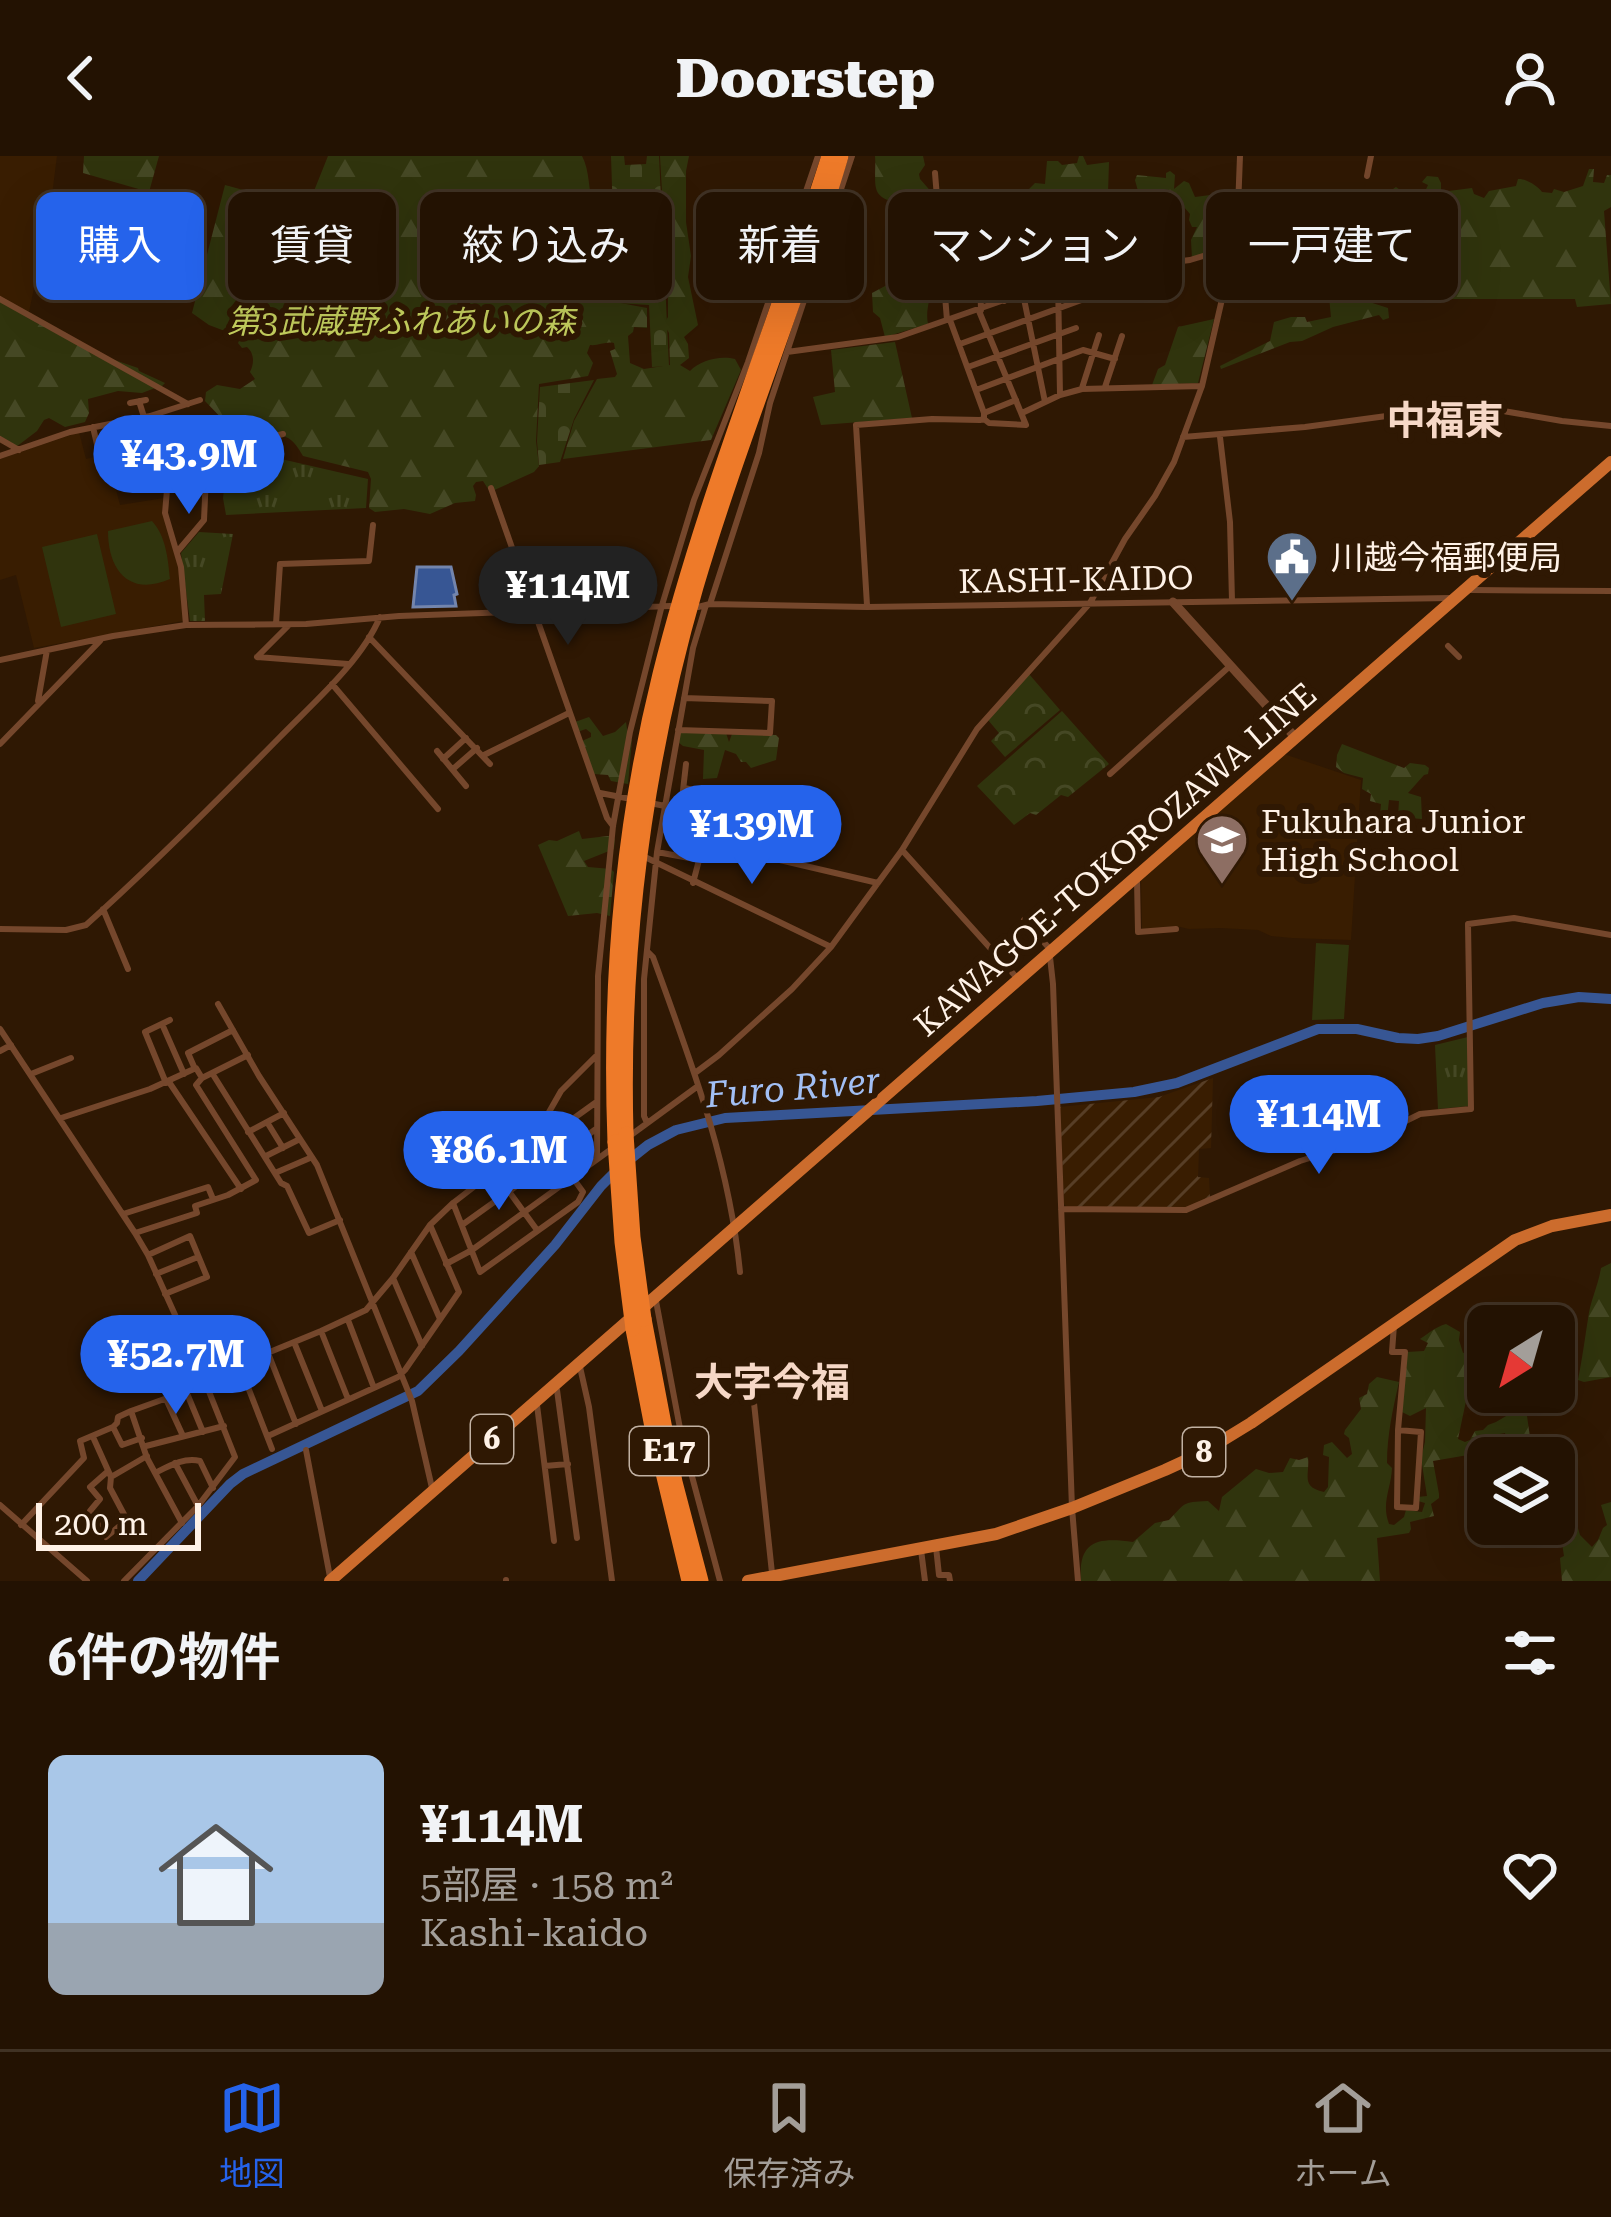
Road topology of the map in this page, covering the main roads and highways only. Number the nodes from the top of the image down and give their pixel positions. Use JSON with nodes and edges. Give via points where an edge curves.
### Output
{"nodes":[{"id":1,"x":829,"y":156,"type":"edge"},
{"id":2,"x":841,"y":156,"type":"edge"},
{"id":3,"x":1611,"y":462,"type":"edge"},
{"id":4,"x":621,"y":1138,"type":"junction"},
{"id":5,"x":1611,"y":1215,"type":"edge"},
{"id":6,"x":638,"y":1324,"type":"junction"},
{"id":7,"x":770,"y":1578,"type":"edge"},
{"id":8,"x":790,"y":1578,"type":"edge"},
{"id":9,"x":331,"y":1580,"type":"edge"},
{"id":10,"x":688,"y":1581,"type":"edge"},
{"id":11,"x":701,"y":1581,"type":"edge"},
{"id":12,"x":748,"y":1581,"type":"edge"}],
"edges":[{"from":1,"to":4,"type":"highway","number":"E17","via":[[658,680],[616,954],[613,1076]]},
{"from":2,"to":4,"type":"highway","number":"E17","via":[[720,510],[671,682],[635,880]]},
{"from":3,"to":9,"type":"main road","name":"KAWAGOE-TOKOROZAWA LINE","number":"6"},
{"from":4,"to":6,"type":"highway","number":"E17","bridge":true,"via":[[620,1219]]},
{"from":5,"to":8,"type":"main road","number":"8","via":[[1515,1240],[1202,1453],[996,1534]]},
{"from":6,"to":10,"type":"highway","number":"E17"},
{"from":6,"to":11,"type":"highway","number":"E17"},
{"from":7,"to":8,"type":"main road","number":"8"},
{"from":7,"to":12,"type":"main road","number":"8"}]}
